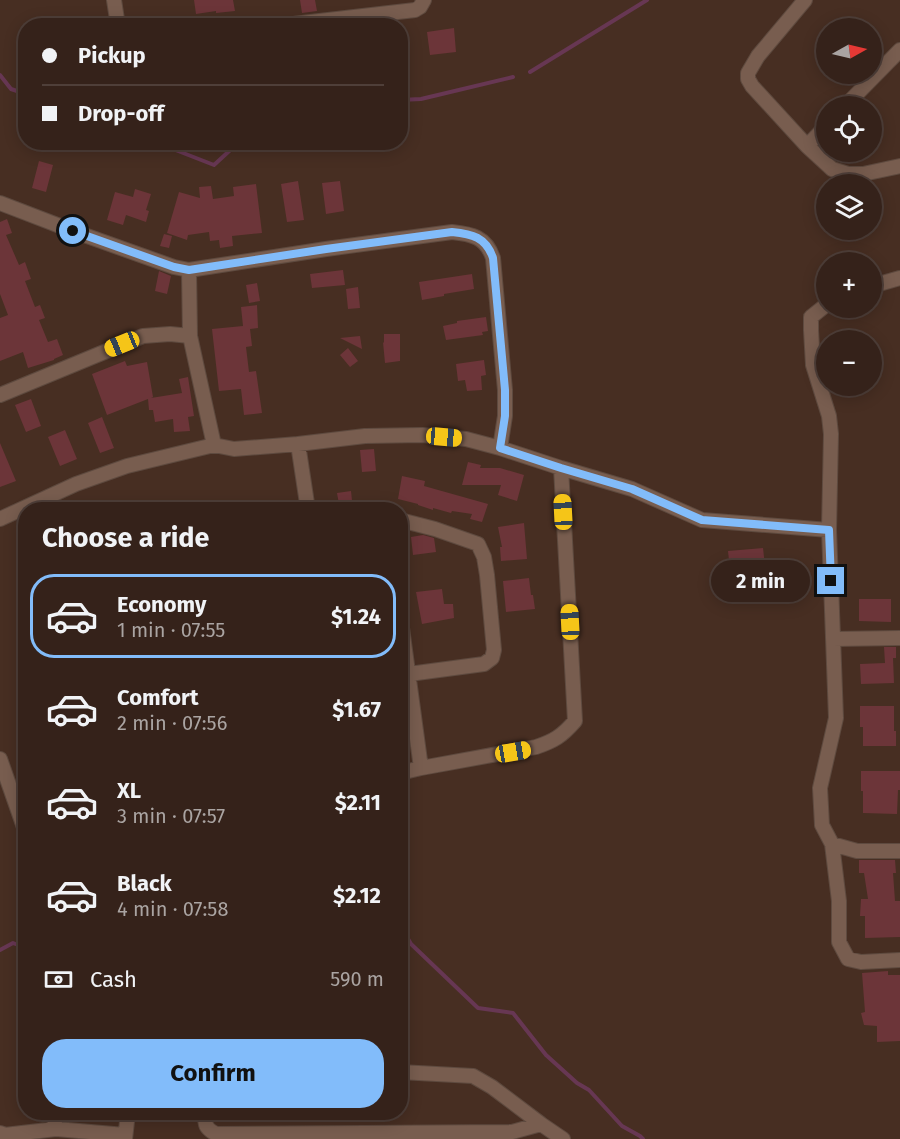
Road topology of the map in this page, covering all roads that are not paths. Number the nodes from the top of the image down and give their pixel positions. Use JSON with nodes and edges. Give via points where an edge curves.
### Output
{"nodes":[{"id":1,"x":114,"y":0,"type":"edge"},
{"id":2,"x":424,"y":0,"type":"edge"},
{"id":3,"x":805,"y":0,"type":"edge"},
{"id":4,"x":117,"y":18,"type":"edge"},
{"id":5,"x":346,"y":18,"type":"edge"},
{"id":6,"x":900,"y":50,"type":"edge"},
{"id":7,"x":855,"y":96,"type":"edge"},
{"id":8,"x":816,"y":137,"type":"edge"},
{"id":9,"x":807,"y":146,"type":"junction"},
{"id":10,"x":900,"y":166,"type":"edge"},
{"id":11,"x":0,"y":203,"type":"edge"},
{"id":12,"x":189,"y":270,"type":"junction"},
{"id":13,"x":900,"y":278,"type":"edge"},
{"id":14,"x":882,"y":283,"type":"edge"},
{"id":15,"x":816,"y":313,"type":"edge"},
{"id":16,"x":190,"y":336,"type":"junction"},
{"id":17,"x":0,"y":395,"type":"edge"},
{"id":18,"x":298,"y":444,"type":"junction"},
{"id":19,"x":214,"y":445,"type":"junction"},
{"id":20,"x":500,"y":448,"type":"junction"},
{"id":21,"x":561,"y":468,"type":"junction"},
{"id":22,"x":37,"y":502,"type":"edge"},
{"id":23,"x":307,"y":502,"type":"edge"},
{"id":24,"x":18,"y":511,"type":"edge"},
{"id":25,"x":0,"y":519,"type":"edge"},
{"id":26,"x":408,"y":522,"type":"edge"},
{"id":27,"x":829,"y":530,"type":"junction"},
{"id":28,"x":900,"y":638,"type":"edge"},
{"id":29,"x":833,"y":639,"type":"junction"},
{"id":30,"x":408,"y":667,"type":"edge"},
{"id":31,"x":409,"y":674,"type":"junction"},
{"id":32,"x":0,"y":759,"type":"edge"},
{"id":33,"x":421,"y":768,"type":"junction"},
{"id":34,"x":408,"y":771,"type":"edge"},
{"id":35,"x":18,"y":810,"type":"edge"},
{"id":36,"x":832,"y":844,"type":"junction"},
{"id":37,"x":857,"y":851,"type":"junction"},
{"id":38,"x":900,"y":851,"type":"edge"},
{"id":39,"x":835,"y":869,"type":"junction"},
{"id":40,"x":900,"y":960,"type":"edge"},
{"id":41,"x":408,"y":1072,"type":"edge"},
{"id":42,"x":55,"y":1120,"type":"edge"},
{"id":43,"x":127,"y":1120,"type":"edge"},
{"id":44,"x":205,"y":1120,"type":"edge"},
{"id":45,"x":541,"y":1125,"type":"junction"},
{"id":46,"x":57,"y":1129,"type":"junction"},
{"id":47,"x":0,"y":1133,"type":"edge"},
{"id":48,"x":125,"y":1137,"type":"edge"},
{"id":49,"x":563,"y":1139,"type":"edge"}],
"edges":[{"from":1,"to":4,"type":"street"},
{"from":2,"to":5,"type":"street","via":[[415,10]]},
{"from":3,"to":9,"type":"street","via":[[758,56],[748,76],[752,86]]},
{"from":6,"to":7,"type":"street"},
{"from":8,"to":9,"type":"street"},
{"from":9,"to":10,"type":"street","via":[[832,170],[848,174]]},
{"from":11,"to":12,"type":"street"},
{"from":12,"to":16,"type":"street"},
{"from":12,"to":20,"type":"street","via":[[452,232],[479,238],[493,258],[505,390]]},
{"from":13,"to":14,"type":"street"},
{"from":15,"to":27,"type":"street","via":[[811,317],[813,365],[831,434]]},
{"from":16,"to":17,"type":"street","via":[[143,336]]},
{"from":16,"to":19,"type":"street"},
{"from":18,"to":19,"type":"street","via":[[234,449]]},
{"from":18,"to":20,"type":"street","via":[[365,436],[422,435],[466,439]]},
{"from":18,"to":23,"type":"street"},
{"from":19,"to":22,"type":"street","via":[[127,466]]},
{"from":20,"to":21,"type":"street"},
{"from":21,"to":27,"type":"street","via":[[632,489],[702,520]]},
{"from":21,"to":33,"type":"street","via":[[575,721],[553,742]]},
{"from":24,"to":25,"type":"street"},
{"from":26,"to":31,"type":"street","via":[[478,544],[487,575],[494,650],[492,658],[483,664]]},
{"from":27,"to":29,"type":"street"},
{"from":28,"to":29,"type":"street"},
{"from":29,"to":36,"type":"street","via":[[836,718],[820,788],[822,825]]},
{"from":30,"to":31,"type":"street"},
{"from":31,"to":33,"type":"street"},
{"from":32,"to":35,"type":"street"},
{"from":33,"to":34,"type":"street"},
{"from":36,"to":37,"type":"street"},
{"from":36,"to":39,"type":"street"},
{"from":37,"to":38,"type":"street"},
{"from":37,"to":39,"type":"street"},
{"from":39,"to":40,"type":"street","via":[[839,942],[848,959]]},
{"from":41,"to":45,"type":"street","via":[[473,1076]]},
{"from":42,"to":46,"type":"street"},
{"from":43,"to":48,"type":"street"},
{"from":44,"to":45,"type":"street","via":[[209,1131],[216,1134],[512,1132]]},
{"from":45,"to":49,"type":"street"},
{"from":46,"to":47,"type":"street"},
{"from":46,"to":48,"type":"street"}]}
